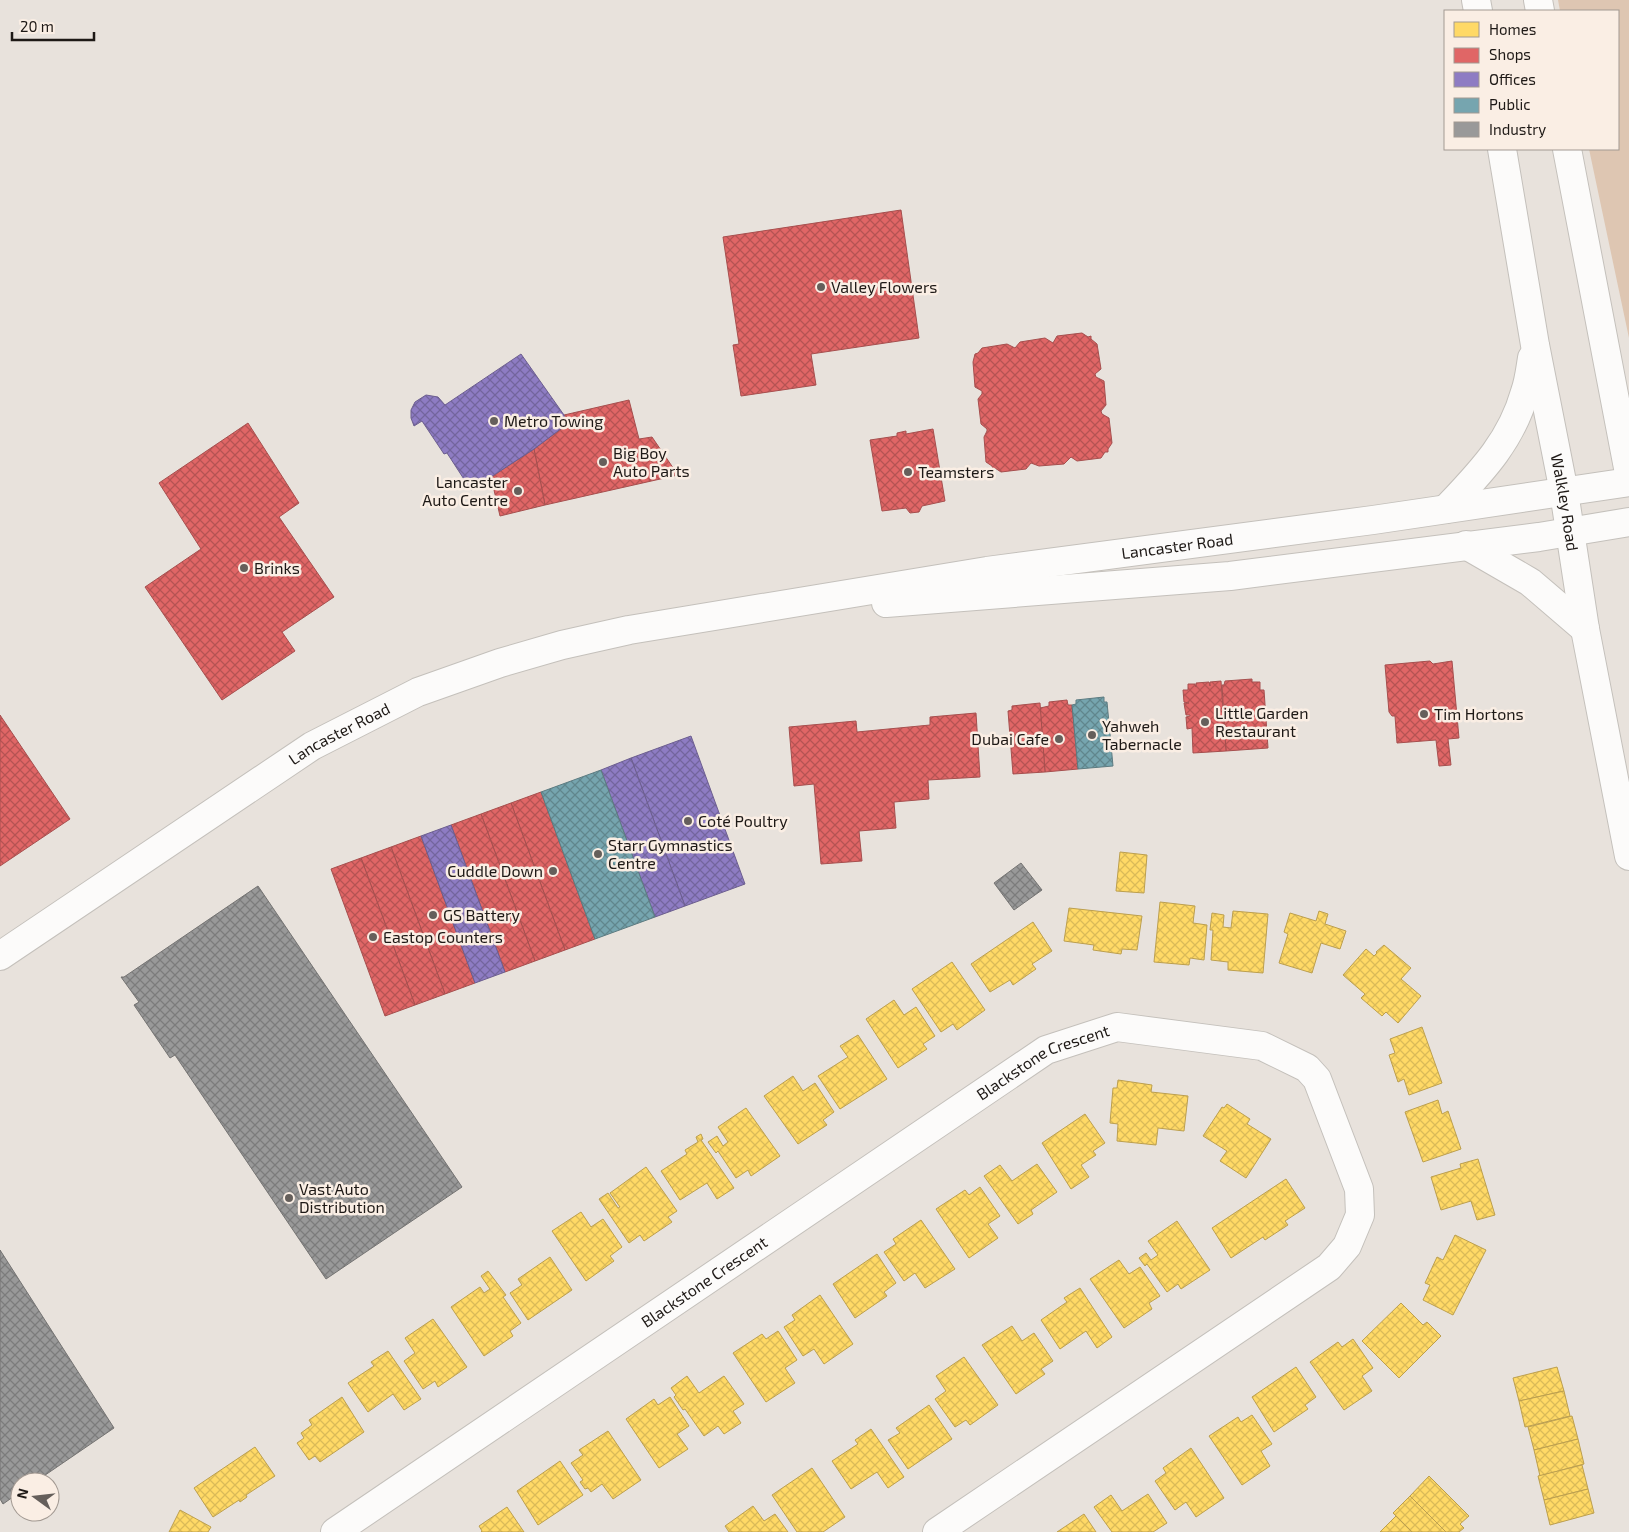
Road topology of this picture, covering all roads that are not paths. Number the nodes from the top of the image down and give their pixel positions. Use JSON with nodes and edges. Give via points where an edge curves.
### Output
{"nodes":[{"id":1,"x":1502,"y":150,"type":"edge"},
{"id":2,"x":1567,"y":150,"type":"edge"},
{"id":3,"x":1535,"y":345,"type":"junction"},
{"id":4,"x":1629,"y":473,"type":"edge"},
{"id":5,"x":1629,"y":482,"type":"edge"},
{"id":6,"x":1564,"y":492,"type":"junction"},
{"id":7,"x":1446,"y":509,"type":"junction"},
{"id":8,"x":1629,"y":522,"type":"edge"},
{"id":9,"x":1571,"y":532,"type":"junction"},
{"id":10,"x":1466,"y":545,"type":"junction"},
{"id":11,"x":989,"y":583,"type":"junction"},
{"id":12,"x":1586,"y":629,"type":"junction"},
{"id":13,"x":1629,"y":856,"type":"edge"},
{"id":14,"x":0,"y":956,"type":"edge"},
{"id":15,"x":335,"y":1532,"type":"edge"},
{"id":16,"x":937,"y":1532,"type":"edge"}],
"edges":[{"from":1,"to":3,"type":"street","name":"Walkley Road"},
{"from":2,"to":4,"type":"street"},
{"from":3,"to":6,"type":"street","name":"Walkley Road"},
{"from":3,"to":7,"type":"street","via":[[1525,393],[1509,433],[1482,471]]},
{"from":5,"to":6,"type":"street","name":"Lancaster Road"},
{"from":6,"to":7,"type":"street","name":"Lancaster Road"},
{"from":6,"to":9,"type":"street","name":"Walkley Road"},
{"from":7,"to":11,"type":"street","name":"Lancaster Road"},
{"from":8,"to":9,"type":"street","name":"Lancaster Road"},
{"from":9,"to":10,"type":"street","name":"Lancaster Road"},
{"from":9,"to":12,"type":"street","name":"Walkley Road"},
{"from":10,"to":11,"type":"street","name":"Lancaster Road","via":[[1230,576]]},
{"from":10,"to":12,"type":"street","via":[[1530,582]]},
{"from":11,"to":14,"type":"street","name":"Lancaster Road","via":[[629,630],[500,663],[418,692],[312,746]]},
{"from":12,"to":13,"type":"street","name":"Walkley Road"},
{"from":15,"to":16,"type":"street","name":"Blackstone Crescent","via":[[1046,1050],[1117,1027],[1262,1046],[1307,1068],[1317,1079],[1359,1189],[1360,1215],[1347,1246],[1329,1267]]}]}
